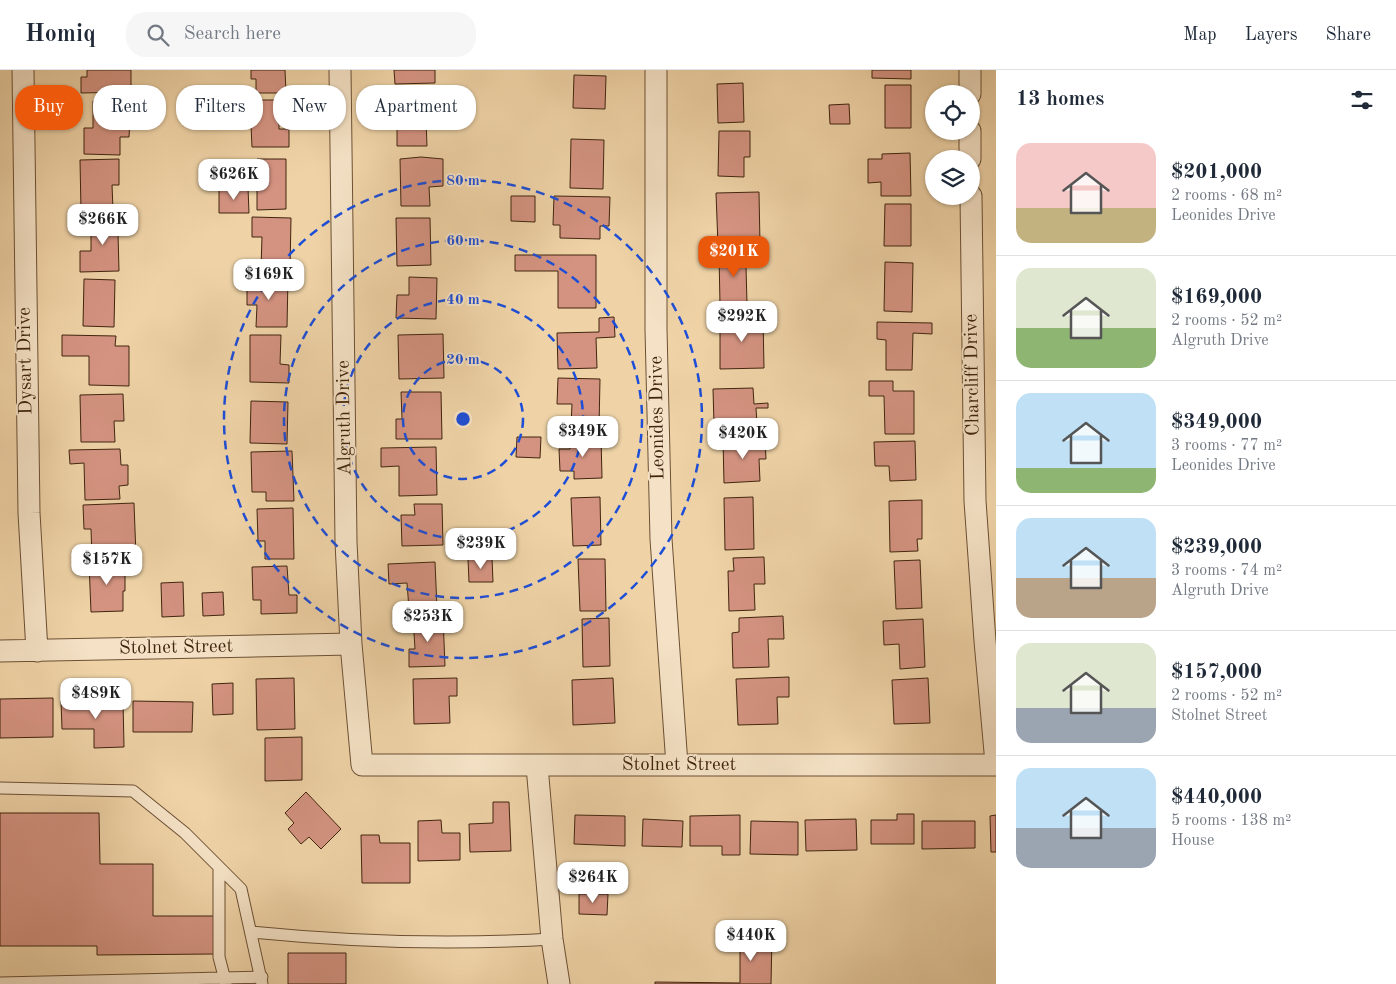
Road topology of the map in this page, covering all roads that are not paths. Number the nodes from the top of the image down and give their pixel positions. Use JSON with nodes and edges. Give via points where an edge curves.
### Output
{"nodes":[{"id":1,"x":23,"y":70,"type":"edge"},
{"id":2,"x":340,"y":70,"type":"edge"},
{"id":3,"x":656,"y":70,"type":"edge"},
{"id":4,"x":970,"y":70,"type":"edge"},
{"id":5,"x":970,"y":85,"type":"edge"},
{"id":6,"x":971,"y":205,"type":"edge"},
{"id":7,"x":351,"y":644,"type":"junction"},
{"id":8,"x":0,"y":651,"type":"edge"},
{"id":9,"x":37,"y":651,"type":"junction"},
{"id":10,"x":996,"y":764,"type":"edge"},
{"id":11,"x":362,"y":765,"type":"joint"},
{"id":12,"x":677,"y":765,"type":"junction"},
{"id":13,"x":537,"y":766,"type":"junction"},
{"id":14,"x":0,"y":788,"type":"edge"},
{"id":15,"x":219,"y":868,"type":"junction"},
{"id":16,"x":251,"y":932,"type":"junction"},
{"id":17,"x":552,"y":939,"type":"junction"},
{"id":18,"x":262,"y":980,"type":"edge"},
{"id":19,"x":202,"y":981,"type":"edge"},
{"id":20,"x":226,"y":981,"type":"edge"},
{"id":21,"x":152,"y":982,"type":"edge"},
{"id":22,"x":0,"y":983,"type":"edge"},
{"id":23,"x":37,"y":984,"type":"edge"},
{"id":24,"x":559,"y":984,"type":"edge"}],
"edges":[{"from":1,"to":9,"type":"street","name":"Dysart Drive","via":[[29,512]]},
{"from":2,"to":7,"type":"street","name":"Algruth Drive","via":[[346,542]]},
{"from":3,"to":12,"type":"street","name":"Leonides Drive","via":[[656,329],[661,539]]},
{"from":4,"to":5,"type":"street"},
{"from":6,"to":10,"type":"street","name":"Charcliff Drive","via":[[975,501]]},
{"from":7,"to":9,"type":"street","name":"Stolnet Street"},
{"from":7,"to":11,"type":"street","name":"Algruth Drive"},
{"from":8,"to":9,"type":"street","name":"Stolnet Street"},
{"from":10,"to":12,"type":"street","name":"Stolnet Street"},
{"from":11,"to":13,"type":"street","name":"Stolnet Street"},
{"from":12,"to":13,"type":"street","name":"Stolnet Street"},
{"from":13,"to":17,"type":"street"},
{"from":14,"to":15,"type":"lane","via":[[133,791],[185,833]]},
{"from":15,"to":16,"type":"lane","via":[[241,889]]},
{"from":15,"to":20,"type":"lane","via":[[219,957]]},
{"from":16,"to":17,"type":"lane","via":[[332,939],[494,942]]},
{"from":16,"to":18,"type":"lane"},
{"from":17,"to":24,"type":"street"},
{"from":18,"to":20,"type":"lane"},
{"from":19,"to":20,"type":"lane"},
{"from":19,"to":21,"type":"lane"},
{"from":21,"to":23,"type":"lane"},
{"from":22,"to":23,"type":"lane"}]}
